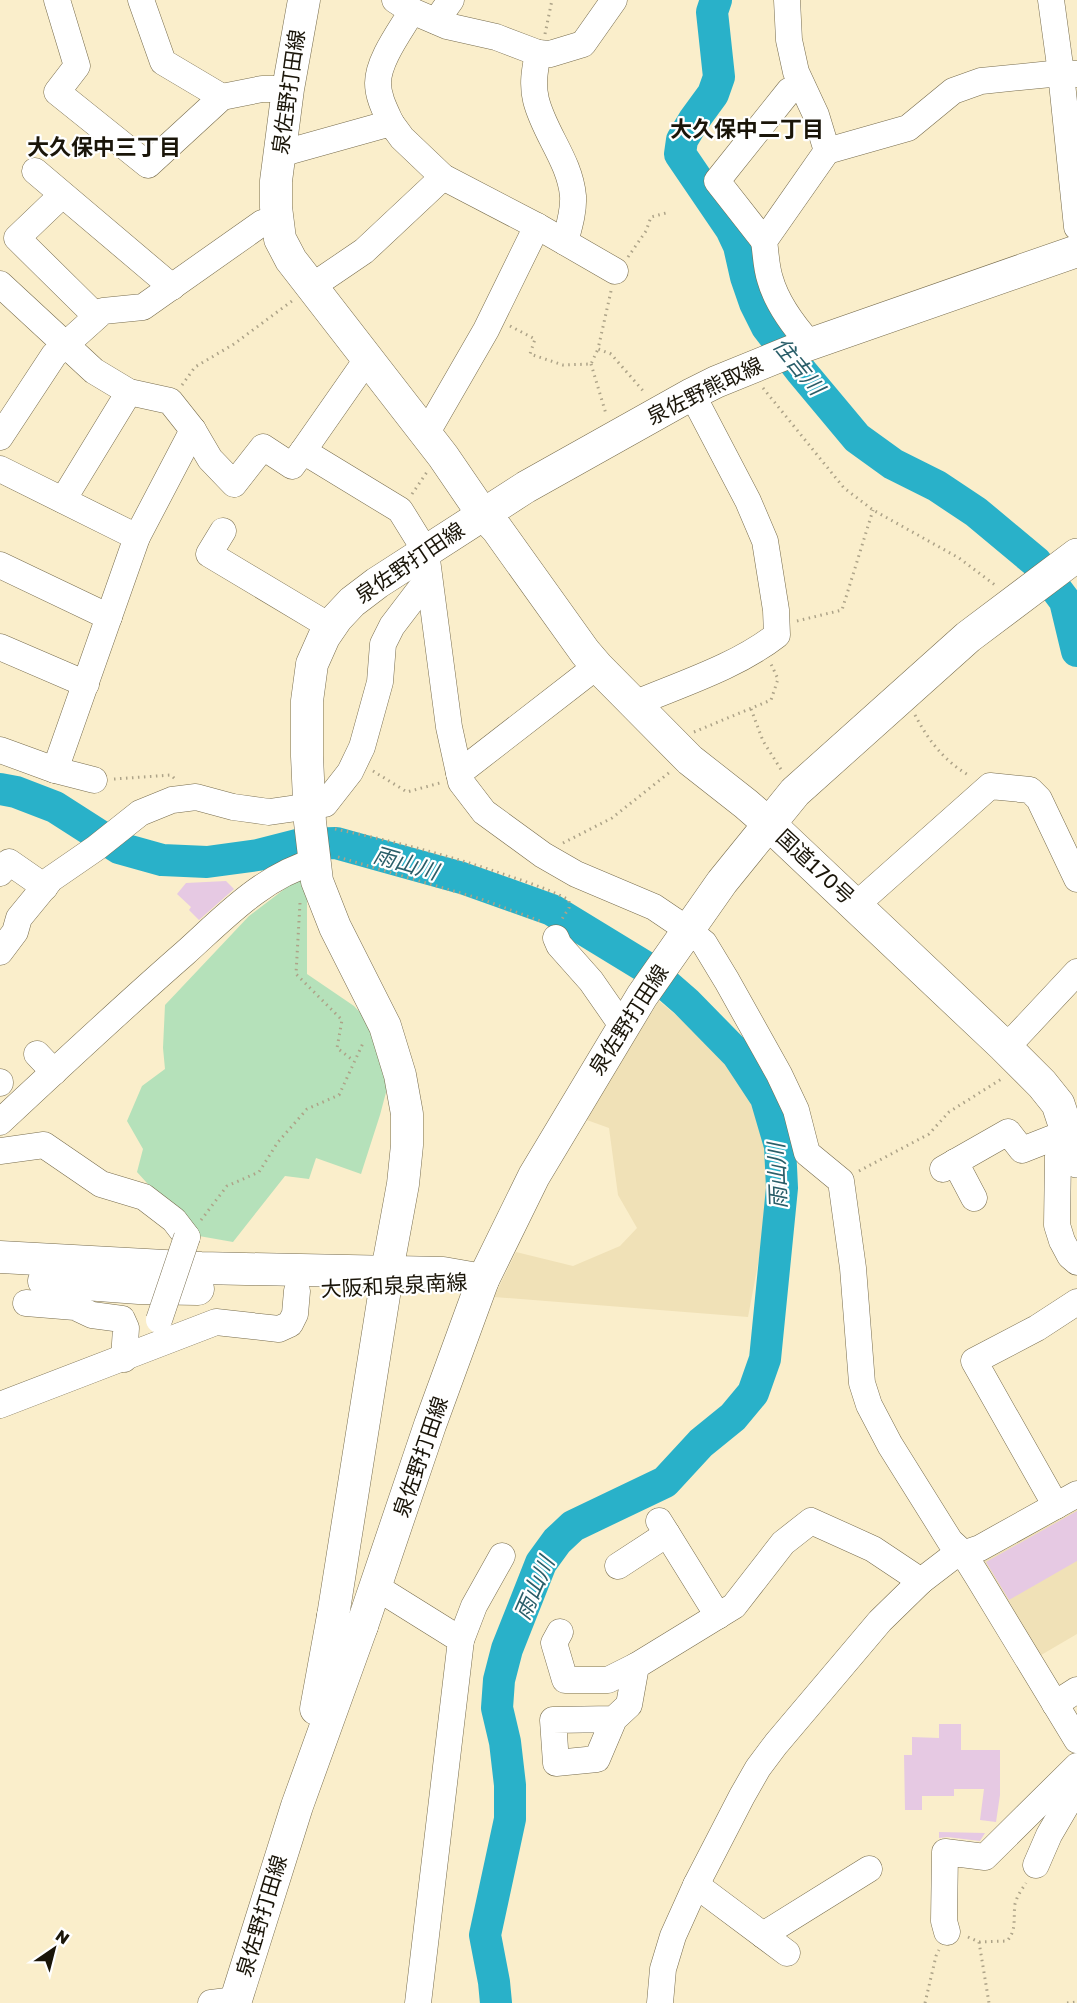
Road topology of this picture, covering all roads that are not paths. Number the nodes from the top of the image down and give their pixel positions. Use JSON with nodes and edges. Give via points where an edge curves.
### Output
{"nodes":[{"id":1,"x":57,"y":0,"type":"edge"},
{"id":2,"x":141,"y":0,"type":"edge"},
{"id":3,"x":304,"y":0,"type":"edge"},
{"id":4,"x":452,"y":0,"type":"edge"},
{"id":5,"x":614,"y":0,"type":"edge"},
{"id":6,"x":787,"y":0,"type":"edge"},
{"id":7,"x":1051,"y":0,"type":"edge"},
{"id":8,"x":404,"y":6,"type":"edge"},
{"id":9,"x":436,"y":21,"type":"junction"},
{"id":10,"x":538,"y":53,"type":"junction"},
{"id":11,"x":1069,"y":74,"type":"edge"},
{"id":12,"x":288,"y":88,"type":"junction"},
{"id":13,"x":789,"y":91,"type":"dead end"},
{"id":14,"x":222,"y":97,"type":"junction"},
{"id":15,"x":391,"y":123,"type":"junction"},
{"id":16,"x":827,"y":151,"type":"junction"},
{"id":17,"x":280,"y":154,"type":"junction"},
{"id":18,"x":35,"y":171,"type":"dead end"},
{"id":19,"x":443,"y":177,"type":"junction"},
{"id":20,"x":62,"y":195,"type":"junction"},
{"id":21,"x":277,"y":218,"type":"junction"},
{"id":22,"x":537,"y":226,"type":"junction"},
{"id":23,"x":1077,"y":227,"type":"edge"},
{"id":24,"x":764,"y":241,"type":"junction"},
{"id":25,"x":565,"y":242,"type":"junction"},
{"id":26,"x":1077,"y":251,"type":"edge"},
{"id":27,"x":615,"y":271,"type":"road end"},
{"id":28,"x":0,"y":284,"type":"edge"},
{"id":29,"x":172,"y":287,"type":"junction"},
{"id":30,"x":311,"y":287,"type":"junction"},
{"id":31,"x":96,"y":316,"type":"junction"},
{"id":32,"x":64,"y":345,"type":"junction"},
{"id":33,"x":783,"y":354,"type":"junction"},
{"id":34,"x":368,"y":358,"type":"junction"},
{"id":35,"x":129,"y":392,"type":"junction"},
{"id":36,"x":692,"y":394,"type":"junction"},
{"id":37,"x":193,"y":430,"type":"junction"},
{"id":38,"x":0,"y":437,"type":"edge"},
{"id":39,"x":435,"y":445,"type":"junction"},
{"id":40,"x":303,"y":451,"type":"junction"},
{"id":41,"x":0,"y":469,"type":"edge"},
{"id":42,"x":63,"y":500,"type":"junction"},
{"id":43,"x":482,"y":513,"type":"junction"},
{"id":44,"x":223,"y":531,"type":"dead end"},
{"id":45,"x":138,"y":537,"type":"junction"},
{"id":46,"x":1070,"y":560,"type":"edge"},
{"id":47,"x":0,"y":565,"type":"edge"},
{"id":48,"x":428,"y":566,"type":"junction"},
{"id":49,"x":110,"y":616,"type":"junction"},
{"id":50,"x":331,"y":627,"type":"junction"},
{"id":51,"x":0,"y":647,"type":"edge"},
{"id":52,"x":597,"y":666,"type":"junction"},
{"id":53,"x":86,"y":684,"type":"junction"},
{"id":54,"x":634,"y":704,"type":"junction"},
{"id":55,"x":0,"y":750,"type":"edge"},
{"id":56,"x":56,"y":770,"type":"junction"},
{"id":57,"x":459,"y":774,"type":"junction"},
{"id":58,"x":94,"y":780,"type":"road end"},
{"id":59,"x":769,"y":824,"type":"junction"},
{"id":60,"x":310,"y":839,"type":"junction"},
{"id":61,"x":0,"y":873,"type":"edge"},
{"id":62,"x":1077,"y":879,"type":"edge"},
{"id":63,"x":45,"y":886,"type":"junction"},
{"id":64,"x":856,"y":905,"type":"junction"},
{"id":65,"x":688,"y":930,"type":"junction"},
{"id":66,"x":556,"y":933,"type":"road end"},
{"id":67,"x":0,"y":952,"type":"edge"},
{"id":68,"x":1077,"y":972,"type":"edge"},
{"id":69,"x":626,"y":1023,"type":"junction"},
{"id":70,"x":1014,"y":1056,"type":"junction"},
{"id":71,"x":0,"y":1122,"type":"edge"},
{"id":72,"x":1072,"y":1139,"type":"edge"},
{"id":73,"x":0,"y":1151,"type":"edge"},
{"id":74,"x":974,"y":1198,"type":"dead end"},
{"id":75,"x":0,"y":1257,"type":"edge"},
{"id":76,"x":1077,"y":1262,"type":"edge"},
{"id":77,"x":0,"y":1278,"type":"edge"},
{"id":78,"x":386,"y":1280,"type":"junction"},
{"id":79,"x":483,"y":1280,"type":"junction"},
{"id":80,"x":297,"y":1291,"type":"junction"},
{"id":81,"x":1077,"y":1302,"type":"edge"},
{"id":82,"x":26,"y":1303,"type":"dead end"},
{"id":83,"x":161,"y":1332,"type":"junction"},
{"id":84,"x":124,"y":1359,"type":"junction"},
{"id":85,"x":0,"y":1405,"type":"edge"},
{"id":86,"x":1066,"y":1500,"type":"edge"},
{"id":87,"x":963,"y":1553,"type":"junction"},
{"id":88,"x":502,"y":1556,"type":"dead end"},
{"id":89,"x":618,"y":1566,"type":"dead end"},
{"id":90,"x":921,"y":1581,"type":"junction"},
{"id":91,"x":376,"y":1587,"type":"junction"},
{"id":92,"x":333,"y":1616,"type":"junction"},
{"id":93,"x":717,"y":1616,"type":"junction"},
{"id":94,"x":362,"y":1626,"type":"junction"},
{"id":95,"x":560,"y":1632,"type":"dead end"},
{"id":96,"x":461,"y":1640,"type":"junction"},
{"id":97,"x":636,"y":1666,"type":"junction"},
{"id":98,"x":1077,"y":1690,"type":"edge"},
{"id":99,"x":1055,"y":1704,"type":"junction"},
{"id":100,"x":614,"y":1719,"type":"dead end"},
{"id":101,"x":1077,"y":1740,"type":"edge"},
{"id":102,"x":1077,"y":1766,"type":"edge"},
{"id":103,"x":1077,"y":1787,"type":"edge"},
{"id":104,"x":297,"y":1806,"type":"junction"},
{"id":105,"x":1036,"y":1865,"type":"road end"},
{"id":106,"x":869,"y":1869,"type":"dead end"},
{"id":107,"x":696,"y":1884,"type":"junction"},
{"id":108,"x":763,"y":1935,"type":"junction"},
{"id":109,"x":951,"y":1939,"type":"road end"},
{"id":110,"x":787,"y":1953,"type":"dead end"},
{"id":111,"x":227,"y":2002,"type":"edge"},
{"id":112,"x":418,"y":2003,"type":"edge"},
{"id":113,"x":660,"y":2003,"type":"edge"}],
"edges":[{"from":1,"to":14,"type":"street","via":[[77,66],[57,92],[148,165]]},
{"from":2,"to":14,"type":"street","via":[[163,62]]},
{"from":3,"to":12,"type":"main road","name":"泉佐野打田線"},
{"from":4,"to":9,"type":"street"},
{"from":5,"to":10,"type":"street","via":[[583,44],[550,54]]},
{"from":6,"to":16,"type":"street","via":[[796,72]]},
{"from":7,"to":11,"type":"street"},
{"from":8,"to":9,"type":"street"},
{"from":8,"to":15,"type":"street","via":[[378,81]]},
{"from":9,"to":10,"type":"street"},
{"from":10,"to":25,"type":"street","via":[[536,99],[569,175],[573,196]]},
{"from":11,"to":16,"type":"street","via":[[981,81],[952,91],[908,128]]},
{"from":11,"to":23,"type":"street"},
{"from":12,"to":14,"type":"street","via":[[262,88]]},
{"from":12,"to":17,"type":"main road","name":"泉佐野打田線"},
{"from":13,"to":24,"type":"street","via":[[717,181]]},
{"from":15,"to":17,"type":"street"},
{"from":15,"to":19,"type":"street"},
{"from":16,"to":24,"type":"street"},
{"from":17,"to":21,"type":"main road","name":"泉佐野打田線"},
{"from":18,"to":20,"type":"street"},
{"from":19,"to":22,"type":"street"},
{"from":19,"to":30,"type":"street","via":[[364,251]]},
{"from":20,"to":29,"type":"street"},
{"from":20,"to":31,"type":"street","via":[[17,238]]},
{"from":21,"to":29,"type":"street","via":[[262,223]]},
{"from":21,"to":30,"type":"main road","name":"泉佐野打田線","via":[[280,239]]},
{"from":22,"to":25,"type":"street"},
{"from":22,"to":39,"type":"street"},
{"from":24,"to":33,"type":"street","via":[[770,279],[793,325]]},
{"from":25,"to":27,"type":"street"},
{"from":26,"to":33,"type":"main road","name":"泉佐野熊取線"},
{"from":28,"to":32,"type":"street"},
{"from":29,"to":31,"type":"street","via":[[143,307],[103,311]]},
{"from":30,"to":34,"type":"main road","name":"泉佐野打田線"},
{"from":31,"to":32,"type":"street"},
{"from":32,"to":35,"type":"street"},
{"from":32,"to":38,"type":"street"},
{"from":33,"to":36,"type":"main road","name":"泉佐野熊取線"},
{"from":34,"to":39,"type":"main road","name":"泉佐野打田線"},
{"from":34,"to":40,"type":"street"},
{"from":35,"to":37,"type":"street","via":[[170,401]]},
{"from":35,"to":42,"type":"street"},
{"from":36,"to":43,"type":"main road","name":"泉佐野熊取線"},
{"from":36,"to":54,"type":"street","via":[[765,541],[777,635],[715,670]]},
{"from":37,"to":40,"type":"street","via":[[210,459],[234,484],[263,447],[292,466]]},
{"from":37,"to":45,"type":"street"},
{"from":39,"to":43,"type":"main road","name":"泉佐野打田線"},
{"from":40,"to":48,"type":"street","via":[[400,510]]},
{"from":41,"to":42,"type":"street"},
{"from":42,"to":45,"type":"street"},
{"from":43,"to":48,"type":"main road","name":"泉佐野打田線"},
{"from":43,"to":52,"type":"main road","name":"泉佐野打田線"},
{"from":44,"to":50,"type":"street","via":[[209,554]]},
{"from":45,"to":49,"type":"street"},
{"from":46,"to":59,"type":"highway","name":"国道170号","via":[[968,637],[795,792]]},
{"from":47,"to":49,"type":"street"},
{"from":48,"to":50,"type":"main road","name":"泉佐野打田線","via":[[351,602]]},
{"from":48,"to":57,"type":"street"},
{"from":48,"to":60,"type":"street","via":[[424,584],[383,644],[380,682],[362,747],[350,772],[326,804]]},
{"from":49,"to":53,"type":"street"},
{"from":50,"to":60,"type":"main road","name":"泉佐野打田線","via":[[312,664],[307,701]]},
{"from":51,"to":53,"type":"street"},
{"from":52,"to":54,"type":"main road","name":"泉佐野打田線"},
{"from":52,"to":57,"type":"street"},
{"from":53,"to":56,"type":"street"},
{"from":54,"to":59,"type":"main road","name":"泉佐野打田線","via":[[678,748]]},
{"from":55,"to":56,"type":"street"},
{"from":56,"to":58,"type":"street"},
{"from":57,"to":65,"type":"street","via":[[484,812],[546,857],[654,907]]},
{"from":59,"to":64,"type":"highway","name":"国道170号"},
{"from":59,"to":65,"type":"main road","name":"泉佐野打田線"},
{"from":60,"to":63,"type":"street","via":[[268,812],[196,797],[172,801],[140,813]]},
{"from":60,"to":71,"type":"street","via":[[276,878],[129,1001],[46,1063]]},
{"from":60,"to":78,"type":"main road","name":"泉佐野打田線","via":[[317,881],[334,927],[385,1026],[407,1114],[403,1184]]},
{"from":61,"to":63,"type":"street","via":[[9,862]]},
{"from":62,"to":64,"type":"street","via":[[1030,790],[990,786]]},
{"from":63,"to":67,"type":"street","via":[[19,918],[15,932]]},
{"from":64,"to":70,"type":"highway","name":"国道170号"},
{"from":65,"to":69,"type":"main road","name":"泉佐野打田線"},
{"from":65,"to":87,"type":"street","via":[[704,944],[779,1074],[796,1110],[807,1153],[842,1181],[862,1383],[869,1405],[950,1541]]},
{"from":66,"to":69,"type":"street","via":[[559,945],[616,1017]]},
{"from":68,"to":70,"type":"street","via":[[1018,1035]]},
{"from":69,"to":79,"type":"main road","name":"泉佐野打田線","via":[[534,1176]]},
{"from":70,"to":72,"type":"highway","name":"国道170号","via":[[1058,1104]]},
{"from":72,"to":74,"type":"street","via":[[1022,1150],[1008,1132],[949,1166]]},
{"from":72,"to":76,"type":"street","via":[[1058,1156],[1057,1225],[1070,1256]]},
{"from":73,"to":83,"type":"street","bridge":true,"via":[[44,1145],[100,1184],[144,1197],[174,1220],[187,1237]]},
{"from":75,"to":78,"type":"main road","name":"大阪和泉泉南線"},
{"from":77,"to":80,"type":"main road","name":"大阪和泉泉南線","via":[[139,1288]]},
{"from":78,"to":79,"type":"main road","name":"大阪和泉泉南線"},
{"from":78,"to":80,"type":"main road","name":"大阪和泉泉南線"},
{"from":78,"to":92,"type":"main road","name":"泉佐野打田線"},
{"from":79,"to":91,"type":"main road","name":"泉佐野打田線"},
{"from":80,"to":83,"type":"street","via":[[295,1314],[290,1324],[279,1329],[216,1322]]},
{"from":81,"to":86,"type":"street","via":[[974,1361]]},
{"from":82,"to":84,"type":"street","via":[[75,1307],[92,1315],[122,1319],[126,1328]]},
{"from":83,"to":84,"type":"street"},
{"from":84,"to":85,"type":"street"},
{"from":86,"to":87,"type":"street","via":[[980,1548]]},
{"from":87,"to":90,"type":"street"},
{"from":87,"to":99,"type":"street"},
{"from":88,"to":96,"type":"street","via":[[474,1606]]},
{"from":89,"to":93,"type":"street","via":[[663,1528]]},
{"from":90,"to":93,"type":"street","via":[[873,1548],[811,1521],[783,1543],[734,1606]]},
{"from":90,"to":107,"type":"street","via":[[880,1621],[764,1760]]},
{"from":91,"to":94,"type":"main road","name":"泉佐野打田線"},
{"from":91,"to":96,"type":"street"},
{"from":92,"to":94,"type":"main road","via":[[349,1632]]},
{"from":92,"to":104,"type":"main road","name":"泉佐野打田線"},
{"from":93,"to":97,"type":"street"},
{"from":94,"to":104,"type":"main road","name":"泉佐野打田線"},
{"from":95,"to":97,"type":"street","via":[[554,1643],[565,1680],[608,1680]]},
{"from":96,"to":112,"type":"street"},
{"from":97,"to":100,"type":"street","via":[[628,1705]]},
{"from":98,"to":99,"type":"street"},
{"from":99,"to":101,"type":"street"},
{"from":102,"to":109,"type":"street","via":[[985,1857],[945,1852],[944,1921]]},
{"from":103,"to":105,"type":"street"},
{"from":104,"to":111,"type":"main road","name":"泉佐野打田線"},
{"from":106,"to":108,"type":"street"},
{"from":107,"to":108,"type":"street"},
{"from":107,"to":113,"type":"street","via":[[669,1947]]},
{"from":108,"to":110,"type":"street"}]}
